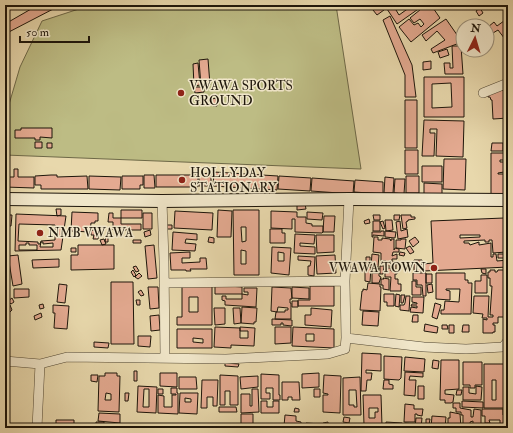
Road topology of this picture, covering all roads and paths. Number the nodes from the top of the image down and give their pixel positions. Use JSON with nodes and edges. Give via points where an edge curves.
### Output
{"nodes":[{"id":1,"x":508,"y":83,"type":"edge"},
{"id":2,"x":483,"y":93,"type":"dead end"},
{"id":3,"x":5,"y":199,"type":"edge"},
{"id":4,"x":349,"y":199,"type":"junction"},
{"id":5,"x":508,"y":200,"type":"edge"},
{"id":6,"x":162,"y":201,"type":"junction"},
{"id":7,"x":345,"y":281,"type":"junction"},
{"id":8,"x":164,"y":283,"type":"junction"},
{"id":9,"x":346,"y":338,"type":"junction"},
{"id":10,"x":508,"y":340,"type":"edge"},
{"id":11,"x":165,"y":358,"type":"junction"},
{"id":12,"x":5,"y":361,"type":"edge"},
{"id":13,"x":40,"y":364,"type":"junction"},
{"id":14,"x":37,"y":428,"type":"edge"}],
"edges":[{"from":1,"to":2,"type":"street"},
{"from":3,"to":6,"type":"street"},
{"from":4,"to":5,"type":"street"},
{"from":4,"to":6,"type":"street"},
{"from":4,"to":7,"type":"street"},
{"from":6,"to":8,"type":"street"},
{"from":7,"to":8,"type":"street"},
{"from":7,"to":9,"type":"street"},
{"from":8,"to":11,"type":"street"},
{"from":9,"to":10,"type":"street","via":[[466,349],[503,347]]},
{"from":9,"to":11,"type":"street","via":[[345,349],[328,354],[226,359]]},
{"from":11,"to":13,"type":"street","via":[[67,357]]},
{"from":12,"to":13,"type":"street"},
{"from":13,"to":14,"type":"street"}]}
